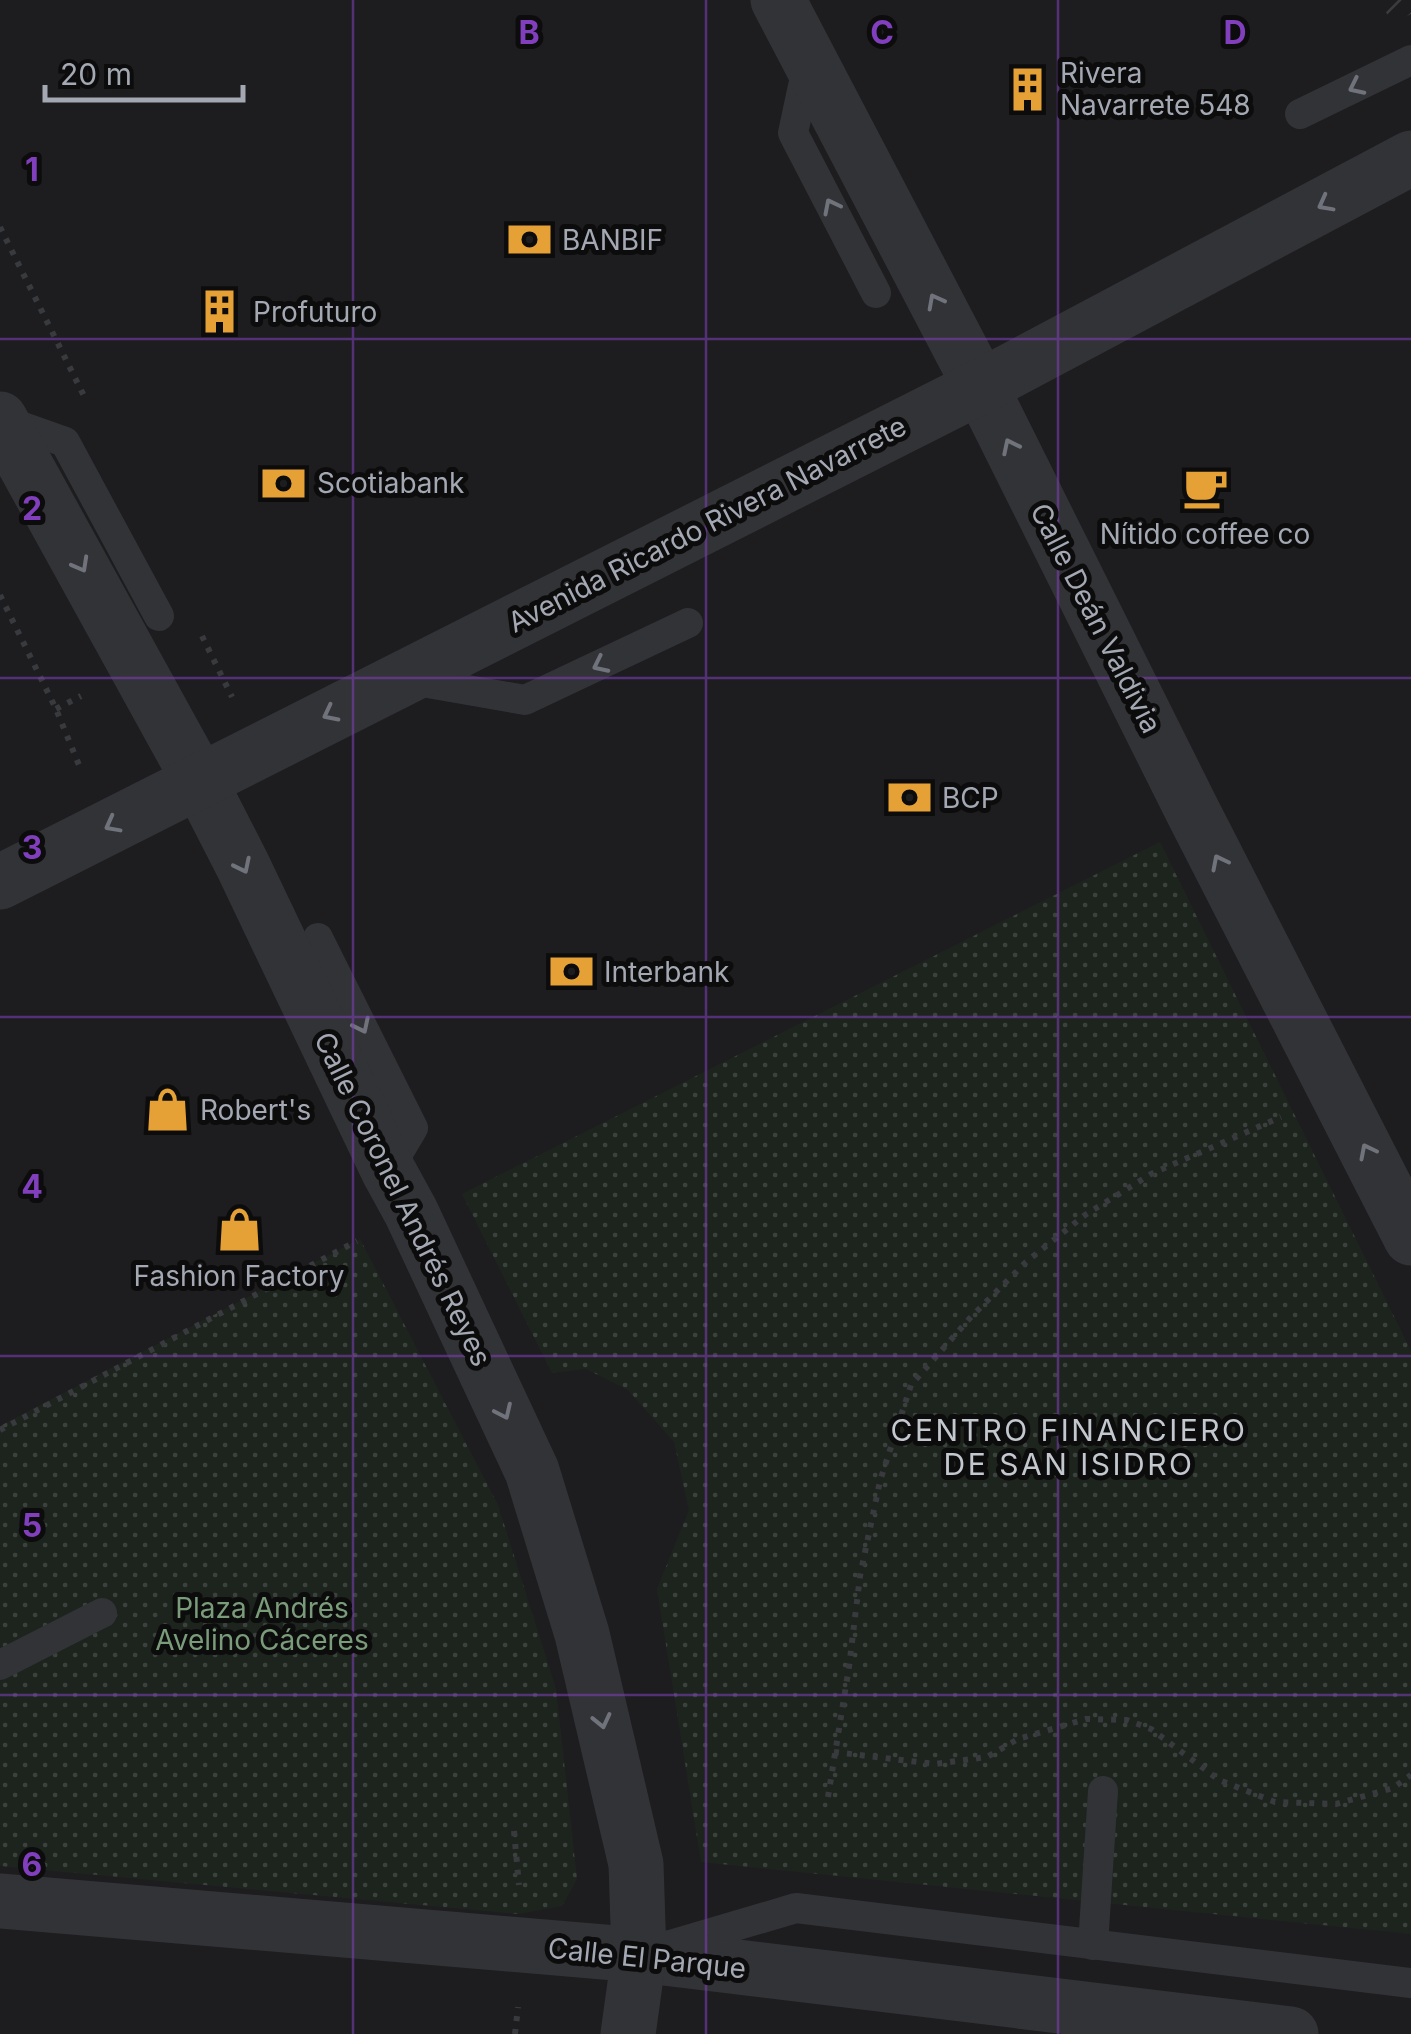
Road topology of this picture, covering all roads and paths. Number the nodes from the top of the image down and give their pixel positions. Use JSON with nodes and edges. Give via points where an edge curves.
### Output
{"nodes":[{"id":1,"x":778,"y":0,"type":"edge"},
{"id":2,"x":809,"y":59,"type":"junction"},
{"id":3,"x":1411,"y":60,"type":"edge"},
{"id":4,"x":1300,"y":114,"type":"dead end"},
{"id":5,"x":1411,"y":158,"type":"edge"},
{"id":6,"x":876,"y":293,"type":"dead end"},
{"id":7,"x":980,"y":387,"type":"junction"},
{"id":8,"x":0,"y":418,"type":"edge"},
{"id":9,"x":0,"y":594,"type":"edge"},
{"id":10,"x":158,"y":616,"type":"dead end"},
{"id":11,"x":688,"y":622,"type":"dead end"},
{"id":12,"x":399,"y":678,"type":"junction"},
{"id":13,"x":198,"y":780,"type":"junction"},
{"id":14,"x":105,"y":829,"type":"junction"},
{"id":15,"x":12,"y":865,"type":"edge"},
{"id":16,"x":318,"y":938,"type":"dead end"},
{"id":17,"x":1337,"y":1092,"type":"junction"},
{"id":18,"x":399,"y":1191,"type":"junction"},
{"id":19,"x":1411,"y":1238,"type":"edge"},
{"id":20,"x":0,"y":1430,"type":"edge"},
{"id":21,"x":102,"y":1614,"type":"dead end"},
{"id":22,"x":0,"y":1665,"type":"edge"},
{"id":23,"x":1102,"y":1791,"type":"dead end"},
{"id":24,"x":828,"y":1798,"type":"dead end"},
{"id":25,"x":0,"y":1901,"type":"edge"},
{"id":26,"x":1093,"y":1945,"type":"junction"},
{"id":27,"x":639,"y":1955,"type":"junction"},
{"id":28,"x":1411,"y":1983,"type":"edge"},
{"id":29,"x":628,"y":2034,"type":"edge"},
{"id":30,"x":1291,"y":2034,"type":"edge"}],
"edges":[{"from":1,"to":2,"type":"street","name":"Calle Deán Valdivia"},
{"from":6,"to":2,"type":"lane","one_way":true,"via":[[793,133]]},
{"from":7,"to":2,"type":"street","name":"Calle Deán Valdivia","one_way":true},
{"from":3,"to":4,"type":"lane","one_way":true},
{"from":5,"to":7,"type":"street","name":"Avenida Ricardo Rivera Navarrete","one_way":true},
{"from":7,"to":12,"type":"street","name":"Avenida Ricardo Rivera Navarrete"},
{"from":17,"to":7,"type":"street","name":"Calle Deán Valdivia","one_way":true},
{"from":8,"to":10,"type":"lane","via":[[65,442]]},
{"from":8,"to":13,"type":"street","name":"Calle Coronel Andrés Reyes","one_way":true},
{"from":9,"to":14,"type":"path"},
{"from":11,"to":12,"type":"lane","one_way":true,"via":[[525,700]]},
{"from":12,"to":13,"type":"street","name":"Avenida Ricardo Rivera Navarrete","one_way":true},
{"from":13,"to":14,"type":"street","name":"Avenida Ricardo Rivera Navarrete","one_way":true},
{"from":13,"to":18,"type":"street","name":"Calle Coronel Andrés Reyes","one_way":true},
{"from":14,"to":15,"type":"street","name":"Avenida Ricardo Rivera Navarrete"},
{"from":16,"to":18,"type":"lane","one_way":true,"via":[[413,1128]]},
{"from":19,"to":17,"type":"street","name":"Calle Deán Valdivia","one_way":true},
{"from":17,"to":24,"type":"path","via":[[1152,1174],[1086,1215],[1026,1262],[911,1385],[864,1557]]},
{"from":18,"to":20,"type":"path"},
{"from":18,"to":27,"type":"street","name":"Calle Coronel Andrés Reyes","one_way":true,"via":[[532,1471],[582,1634],[636,1864]]},
{"from":21,"to":22,"type":"lane"},
{"from":23,"to":26,"type":"lane"},
{"from":25,"to":27,"type":"street","name":"Calle El Parque"},
{"from":26,"to":27,"type":"lane","via":[[796,1908]]},
{"from":26,"to":28,"type":"lane"},
{"from":27,"to":29,"type":"street","name":"Calle Coronel Andrés Reyes"},
{"from":27,"to":30,"type":"street","name":"Calle El Parque"}]}
